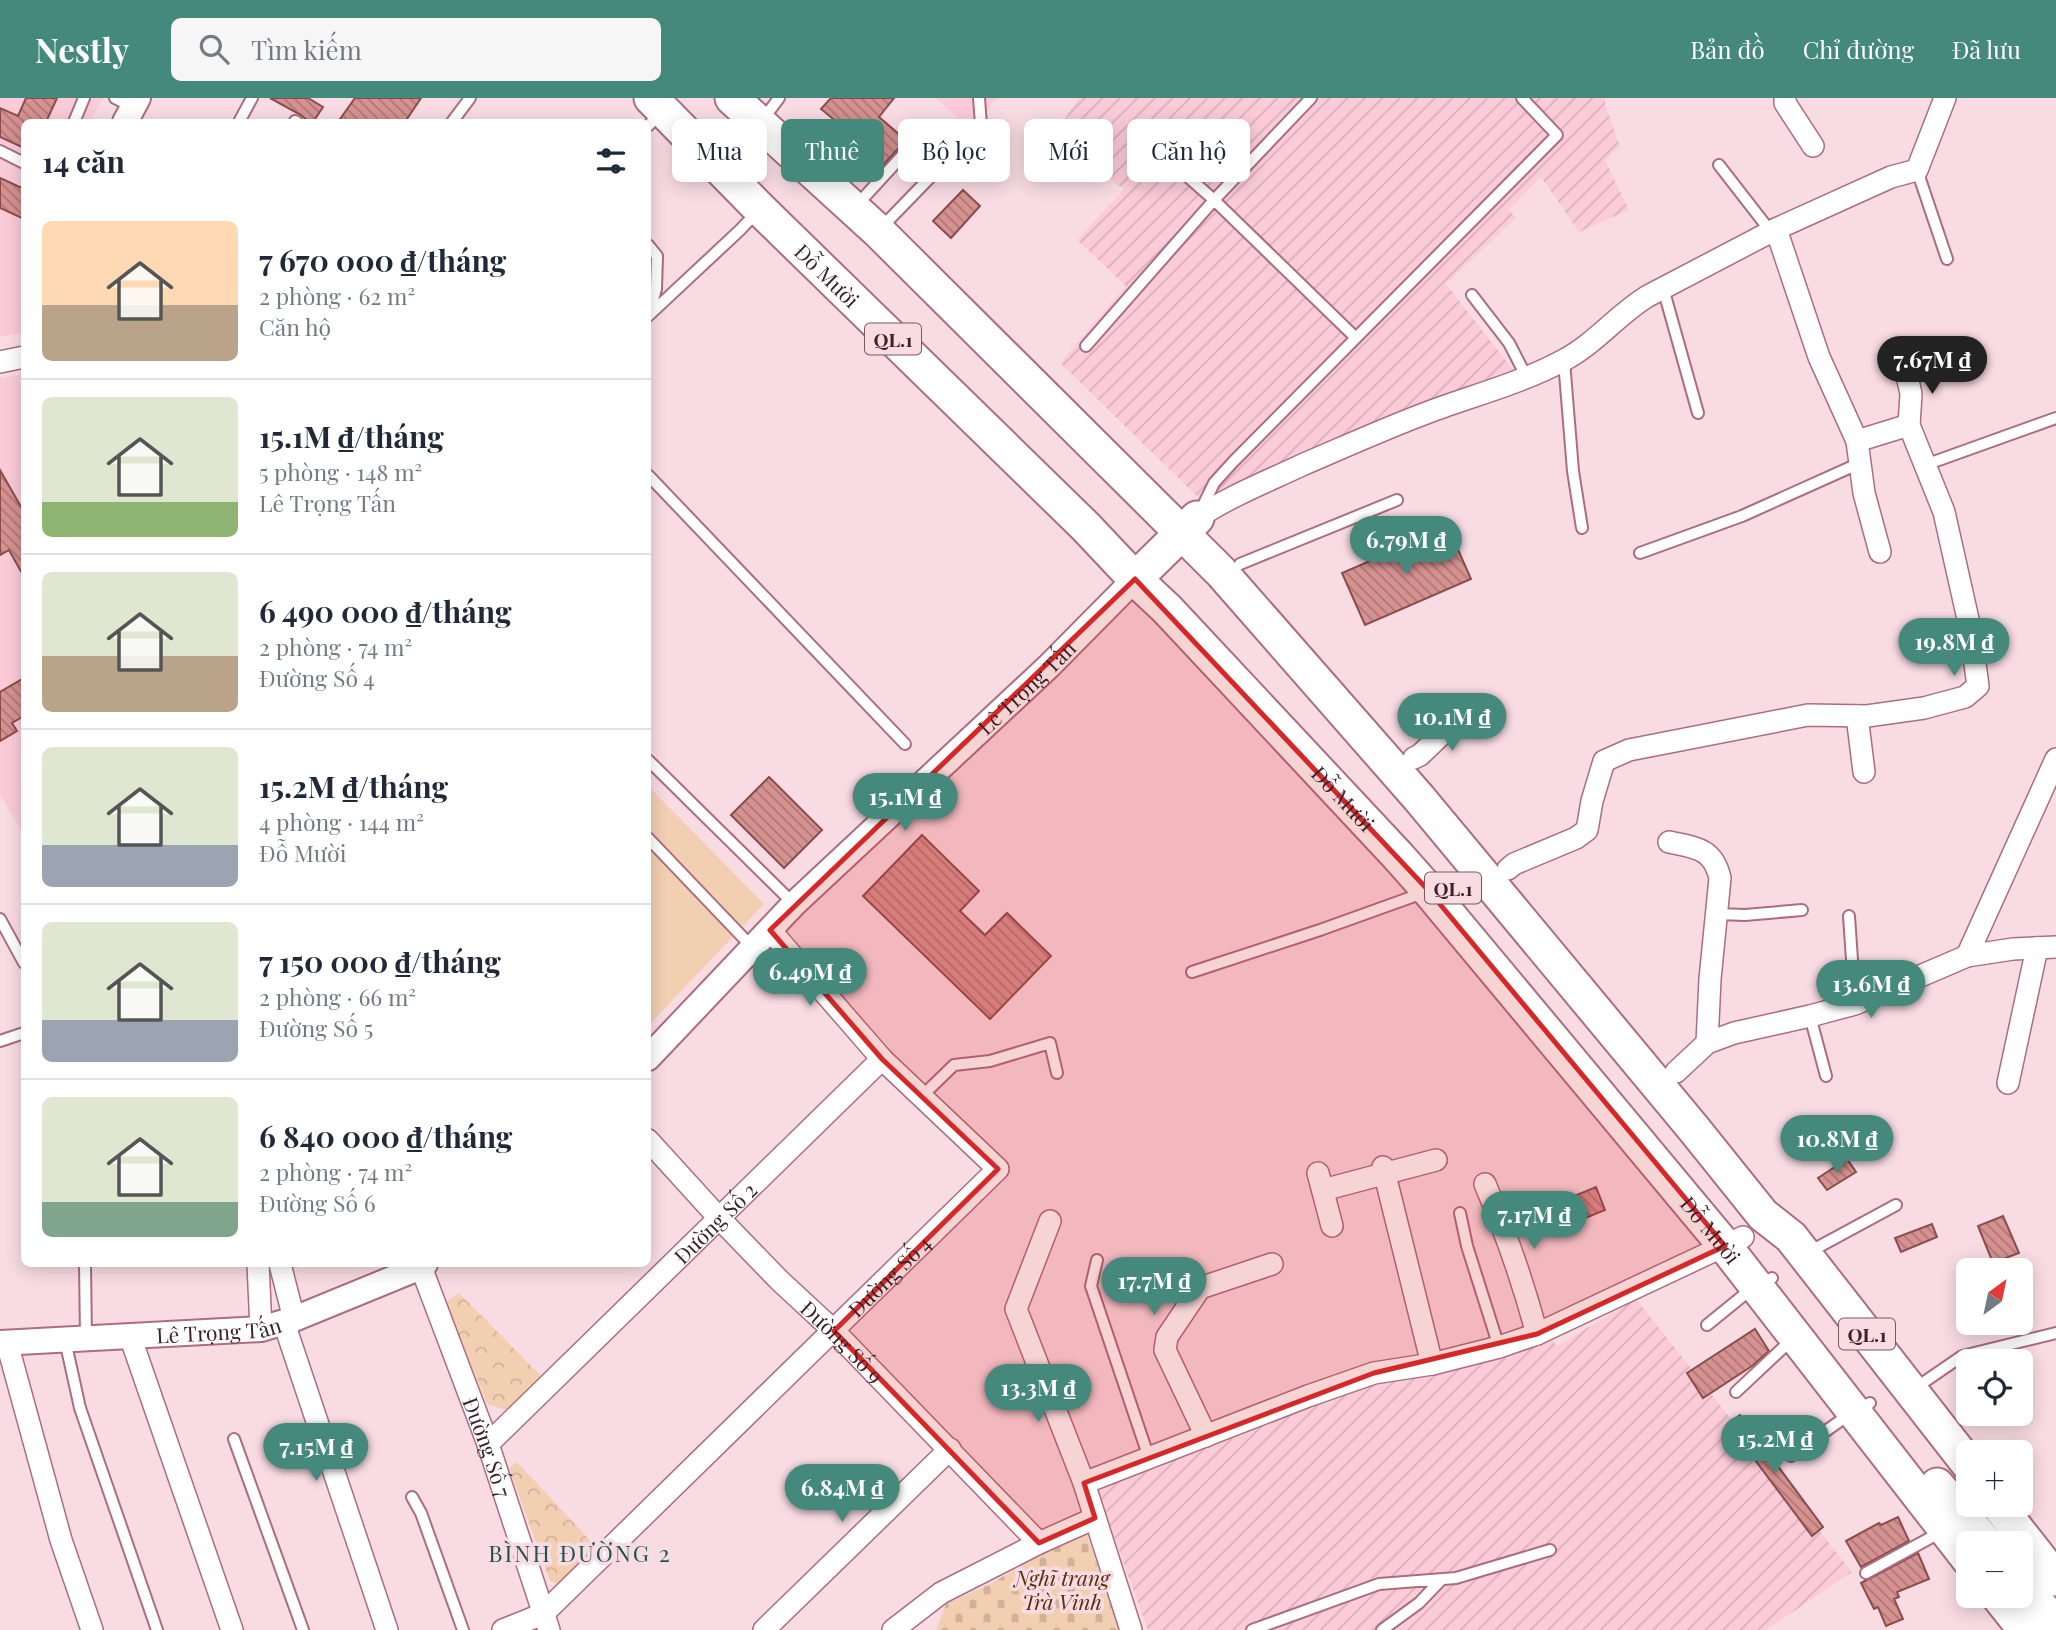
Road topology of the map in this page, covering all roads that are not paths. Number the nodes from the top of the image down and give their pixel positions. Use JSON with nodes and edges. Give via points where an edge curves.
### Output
{"nodes":[{"id":1,"x":84,"y":98,"type":"edge"},
{"id":2,"x":253,"y":98,"type":"edge"},
{"id":3,"x":470,"y":98,"type":"edge"},
{"id":4,"x":733,"y":98,"type":"edge"},
{"id":5,"x":1311,"y":98,"type":"edge"},
{"id":6,"x":1522,"y":98,"type":"edge"},
{"id":7,"x":1785,"y":98,"type":"edge"},
{"id":8,"x":1945,"y":98,"type":"edge"},
{"id":9,"x":981,"y":101,"type":"edge"},
{"id":10,"x":769,"y":102,"type":"edge"},
{"id":11,"x":659,"y":108,"type":"edge"},
{"id":12,"x":75,"y":119,"type":"edge"},
{"id":13,"x":241,"y":119,"type":"edge"},
{"id":14,"x":454,"y":119,"type":"edge"},
{"id":15,"x":1813,"y":146,"type":"dead end"},
{"id":16,"x":0,"y":151,"type":"edge"},
{"id":17,"x":21,"y":162,"type":"edge"},
{"id":18,"x":1719,"y":165,"type":"dead end"},
{"id":19,"x":898,"y":169,"type":"edge"},
{"id":20,"x":1917,"y":170,"type":"junction"},
{"id":21,"x":1194,"y":182,"type":"edge"},
{"id":22,"x":1214,"y":200,"type":"junction"},
{"id":23,"x":760,"y":209,"type":"junction"},
{"id":24,"x":871,"y":215,"type":"junction"},
{"id":25,"x":1774,"y":231,"type":"junction"},
{"id":26,"x":651,"y":249,"type":"edge"},
{"id":27,"x":1947,"y":258,"type":"dead end"},
{"id":28,"x":1663,"y":288,"type":"junction"},
{"id":29,"x":1472,"y":295,"type":"dead end"},
{"id":30,"x":651,"y":306,"type":"edge"},
{"id":31,"x":651,"y":314,"type":"edge"},
{"id":32,"x":1356,"y":338,"type":"junction"},
{"id":33,"x":1086,"y":346,"type":"dead end"},
{"id":34,"x":21,"y":358,"type":"edge"},
{"id":35,"x":1564,"y":360,"type":"junction"},
{"id":36,"x":0,"y":362,"type":"edge"},
{"id":37,"x":1906,"y":371,"type":"dead end"},
{"id":38,"x":1526,"y":376,"type":"junction"},
{"id":39,"x":1698,"y":413,"type":"dead end"},
{"id":40,"x":2056,"y":418,"type":"edge"},
{"id":41,"x":1909,"y":425,"type":"junction"},
{"id":42,"x":1857,"y":441,"type":"junction"},
{"id":43,"x":1860,"y":463,"type":"junction"},
{"id":44,"x":1925,"y":466,"type":"junction"},
{"id":45,"x":651,"y":478,"type":"edge"},
{"id":46,"x":1397,"y":500,"type":"dead end"},
{"id":47,"x":1189,"y":525,"type":"junction"},
{"id":48,"x":1582,"y":528,"type":"dead end"},
{"id":49,"x":1880,"y":552,"type":"dead end"},
{"id":50,"x":1640,"y":553,"type":"dead end"},
{"id":51,"x":1240,"y":564,"type":"junction"},
{"id":52,"x":1143,"y":571,"type":"junction"},
{"id":53,"x":1473,"y":715,"type":"dead end"},
{"id":54,"x":1857,"y":716,"type":"junction"},
{"id":55,"x":905,"y":744,"type":"dead end"},
{"id":56,"x":1414,"y":758,"type":"junction"},
{"id":57,"x":2056,"y":759,"type":"edge"},
{"id":58,"x":651,"y":763,"type":"edge"},
{"id":59,"x":1864,"y":772,"type":"dead end"},
{"id":60,"x":651,"y":841,"type":"edge"},
{"id":61,"x":1670,"y":842,"type":"dead end"},
{"id":62,"x":1508,"y":869,"type":"junction"},
{"id":63,"x":1429,"y":891,"type":"junction"},
{"id":64,"x":794,"y":904,"type":"junction"},
{"id":65,"x":1802,"y":910,"type":"dead end"},
{"id":66,"x":1718,"y":914,"type":"junction"},
{"id":67,"x":1849,"y":915,"type":"dead end"},
{"id":68,"x":0,"y":919,"type":"edge"},
{"id":69,"x":770,"y":930,"type":"junction"},
{"id":70,"x":753,"y":948,"type":"junction"},
{"id":71,"x":2047,"y":948,"type":"edge"},
{"id":72,"x":1967,"y":956,"type":"junction"},
{"id":73,"x":21,"y":958,"type":"edge"},
{"id":74,"x":1192,"y":972,"type":"dead end"},
{"id":75,"x":1854,"y":1004,"type":"junction"},
{"id":76,"x":1810,"y":1016,"type":"junction"},
{"id":77,"x":21,"y":1034,"type":"edge"},
{"id":78,"x":0,"y":1041,"type":"edge"},
{"id":79,"x":1707,"y":1043,"type":"junction"},
{"id":80,"x":651,"y":1055,"type":"edge"},
{"id":81,"x":882,"y":1059,"type":"junction"},
{"id":82,"x":1676,"y":1072,"type":"junction"},
{"id":83,"x":1057,"y":1073,"type":"dead end"},
{"id":84,"x":1826,"y":1076,"type":"dead end"},
{"id":85,"x":2008,"y":1083,"type":"dead end"},
{"id":86,"x":921,"y":1097,"type":"junction"},
{"id":87,"x":651,"y":1143,"type":"edge"},
{"id":88,"x":1436,"y":1160,"type":"dead end"},
{"id":89,"x":1384,"y":1170,"type":"junction"},
{"id":90,"x":1485,"y":1184,"type":"dead end"},
{"id":91,"x":1896,"y":1205,"type":"dead end"},
{"id":92,"x":1460,"y":1213,"type":"dead end"},
{"id":93,"x":719,"y":1219,"type":"junction"},
{"id":94,"x":1050,"y":1221,"type":"dead end"},
{"id":95,"x":1332,"y":1226,"type":"dead end"},
{"id":96,"x":1734,"y":1242,"type":"junction"},
{"id":97,"x":1798,"y":1246,"type":"junction"},
{"id":98,"x":1097,"y":1260,"type":"dead end"},
{"id":99,"x":1272,"y":1264,"type":"dead end"},
{"id":100,"x":85,"y":1267,"type":"edge"},
{"id":101,"x":259,"y":1267,"type":"edge"},
{"id":102,"x":280,"y":1267,"type":"edge"},
{"id":103,"x":410,"y":1267,"type":"edge"},
{"id":104,"x":424,"y":1267,"type":"edge"},
{"id":105,"x":390,"y":1270,"type":"edge"},
{"id":106,"x":1764,"y":1282,"type":"junction"},
{"id":107,"x":280,"y":1323,"type":"junction"},
{"id":108,"x":1707,"y":1325,"type":"dead end"},
{"id":109,"x":834,"y":1331,"type":"junction"},
{"id":110,"x":2056,"y":1333,"type":"edge"},
{"id":111,"x":1537,"y":1334,"type":"junction"},
{"id":112,"x":130,"y":1336,"type":"junction"},
{"id":113,"x":76,"y":1339,"type":"junction"},
{"id":114,"x":3,"y":1343,"type":"edge"},
{"id":115,"x":1499,"y":1347,"type":"junction"},
{"id":116,"x":1808,"y":1352,"type":"junction"},
{"id":117,"x":1432,"y":1364,"type":"junction"},
{"id":118,"x":1912,"y":1391,"type":"junction"},
{"id":119,"x":1736,"y":1392,"type":"dead end"},
{"id":120,"x":1859,"y":1399,"type":"junction"},
{"id":121,"x":1943,"y":1430,"type":"junction"},
{"id":122,"x":1206,"y":1436,"type":"junction"},
{"id":123,"x":234,"y":1439,"type":"dead end"},
{"id":124,"x":1958,"y":1440,"type":"edge"},
{"id":125,"x":488,"y":1444,"type":"junction"},
{"id":126,"x":1956,"y":1448,"type":"edge"},
{"id":127,"x":950,"y":1449,"type":"junction"},
{"id":128,"x":1791,"y":1455,"type":"dead end"},
{"id":129,"x":1149,"y":1458,"type":"junction"},
{"id":130,"x":1084,"y":1483,"type":"junction"},
{"id":131,"x":1923,"y":1484,"type":"junction"},
{"id":132,"x":412,"y":1497,"type":"dead end"},
{"id":133,"x":2033,"y":1515,"type":"edge"},
{"id":134,"x":2007,"y":1517,"type":"edge"},
{"id":135,"x":1095,"y":1518,"type":"junction"},
{"id":136,"x":1945,"y":1530,"type":"junction"},
{"id":137,"x":1973,"y":1531,"type":"edge"},
{"id":138,"x":1039,"y":1542,"type":"junction"},
{"id":139,"x":2056,"y":1542,"type":"edge"},
{"id":140,"x":1956,"y":1544,"type":"edge"},
{"id":141,"x":1550,"y":1550,"type":"dead end"},
{"id":142,"x":1866,"y":1573,"type":"dead end"},
{"id":143,"x":1442,"y":1579,"type":"junction"},
{"id":144,"x":2056,"y":1579,"type":"edge"},
{"id":145,"x":2033,"y":1598,"type":"edge"},
{"id":146,"x":2008,"y":1608,"type":"edge"},
{"id":147,"x":546,"y":1622,"type":"edge"},
{"id":148,"x":2056,"y":1624,"type":"edge"},
{"id":149,"x":1259,"y":1629,"type":"edge"},
{"id":150,"x":92,"y":1630,"type":"edge"},
{"id":151,"x":157,"y":1630,"type":"edge"},
{"id":152,"x":232,"y":1630,"type":"edge"},
{"id":153,"x":303,"y":1630,"type":"edge"},
{"id":154,"x":387,"y":1630,"type":"edge"},
{"id":155,"x":463,"y":1630,"type":"edge"},
{"id":156,"x":503,"y":1630,"type":"edge"},
{"id":157,"x":764,"y":1630,"type":"edge"},
{"id":158,"x":893,"y":1630,"type":"edge"},
{"id":159,"x":1131,"y":1630,"type":"edge"},
{"id":160,"x":1382,"y":1630,"type":"edge"},
{"id":161,"x":2025,"y":1630,"type":"edge"}],
"edges":[{"from":1,"to":12,"type":"lane"},
{"from":2,"to":13,"type":"lane"},
{"from":3,"to":14,"type":"lane"},
{"from":4,"to":24,"type":"highway","number":"QL.1"},
{"from":5,"to":22,"type":"lane"},
{"from":6,"to":32,"type":"lane","via":[[1557,135]]},
{"from":7,"to":15,"type":"street"},
{"from":8,"to":20,"type":"street"},
{"from":9,"to":24,"type":"lane","via":[[981,125]]},
{"from":10,"to":24,"type":"highway","number":"QL.1"},
{"from":11,"to":23,"type":"highway","name":"Đỗ Mười","number":"QL.1"},
{"from":11,"to":52,"type":"highway","name":"Đỗ Mười","number":"QL.1"},
{"from":16,"to":17,"type":"lane"},
{"from":18,"to":25,"type":"lane"},
{"from":19,"to":24,"type":"lane"},
{"from":20,"to":25,"type":"street","via":[[1891,177]]},
{"from":20,"to":27,"type":"lane"},
{"from":21,"to":22,"type":"lane"},
{"from":22,"to":32,"type":"lane"},
{"from":22,"to":33,"type":"lane"},
{"from":23,"to":31,"type":"lane"},
{"from":23,"to":52,"type":"highway","name":"Đỗ Mười","number":"QL.1","via":[[1086,527]]},
{"from":24,"to":47,"type":"highway","number":"QL.1"},
{"from":25,"to":28,"type":"street"},
{"from":25,"to":42,"type":"street","via":[[1819,357]]},
{"from":26,"to":30,"type":"lane","via":[[657,256]]},
{"from":28,"to":35,"type":"street","via":[[1630,307]]},
{"from":28,"to":39,"type":"lane"},
{"from":29,"to":38,"type":"lane","via":[[1509,343]]},
{"from":32,"to":47,"type":"lane","via":[[1214,483]]},
{"from":34,"to":36,"type":"street"},
{"from":35,"to":38,"type":"street"},
{"from":35,"to":48,"type":"lane"},
{"from":37,"to":41,"type":"street","via":[[1911,394]]},
{"from":38,"to":47,"type":"street","via":[[1363,438],[1221,502]]},
{"from":40,"to":44,"type":"lane"},
{"from":41,"to":42,"type":"street"},
{"from":41,"to":44,"type":"street"},
{"from":42,"to":43,"type":"street"},
{"from":43,"to":49,"type":"street"},
{"from":43,"to":50,"type":"lane","via":[[1742,516]]},
{"from":44,"to":54,"type":"street","via":[[1944,512],[1978,686],[1965,697],[1924,708]]},
{"from":45,"to":55,"type":"lane"},
{"from":46,"to":51,"type":"lane"},
{"from":47,"to":51,"type":"highway","number":"QL.1"},
{"from":47,"to":52,"type":"highway"},
{"from":47,"to":97,"type":"highway","number":"QL.1","via":[[1221,572],[1419,798],[1763,1215]]},
{"from":51,"to":56,"type":"highway","number":"QL.1"},
{"from":52,"to":63,"type":"highway","name":"Đỗ Mười","number":"QL.1","via":[[1177,618]]},
{"from":52,"to":64,"type":"street","name":"Lê Trọng Tấn","via":[[1049,666]]},
{"from":52,"to":96,"type":"highway","name":"Đỗ Mười","number":"QL.1","via":[[1286,703],[1448,881],[1527,975]]},
{"from":53,"to":56,"type":"street"},
{"from":54,"to":59,"type":"street"},
{"from":54,"to":62,"type":"street","via":[[1808,715],[1629,750],[1604,761],[1587,830]]},
{"from":56,"to":62,"type":"highway","number":"QL.1"},
{"from":57,"to":72,"type":"street"},
{"from":58,"to":64,"type":"lane"},
{"from":60,"to":70,"type":"lane"},
{"from":61,"to":66,"type":"street","via":[[1709,854],[1717,864]]},
{"from":62,"to":82,"type":"highway","number":"QL.1"},
{"from":63,"to":74,"type":"lane"},
{"from":63,"to":96,"type":"highway","name":"Đỗ Mười","number":"QL.1"},
{"from":64,"to":69,"type":"street","name":"Lê Trọng Tấn"},
{"from":65,"to":66,"type":"lane"},
{"from":66,"to":79,"type":"street"},
{"from":67,"to":75,"type":"lane"},
{"from":68,"to":73,"type":"lane"},
{"from":69,"to":70,"type":"street","name":"Lê Trọng Tấn"},
{"from":69,"to":81,"type":"street","name":"Đường Số 4"},
{"from":70,"to":80,"type":"street","name":"Lê Trọng Tấn"},
{"from":71,"to":72,"type":"street"},
{"from":71,"to":85,"type":"street"},
{"from":72,"to":75,"type":"street"},
{"from":75,"to":76,"type":"street"},
{"from":76,"to":79,"type":"street"},
{"from":76,"to":84,"type":"lane"},
{"from":77,"to":78,"type":"lane"},
{"from":79,"to":82,"type":"street"},
{"from":81,"to":86,"type":"street","name":"Đường Số 4"},
{"from":81,"to":93,"type":"street","name":"Đường Số 2"},
{"from":82,"to":97,"type":"highway","number":"QL.1","via":[[1780,1208]]},
{"from":83,"to":86,"type":"lane","via":[[1050,1043],[990,1061],[954,1065]]},
{"from":86,"to":109,"type":"street","name":"Đường Số 4","via":[[998,1169]]},
{"from":87,"to":93,"type":"street","name":"Đường Số 9"},
{"from":88,"to":89,"type":"street"},
{"from":89,"to":95,"type":"street","via":[[1320,1181]]},
{"from":89,"to":117,"type":"street"},
{"from":90,"to":111,"type":"street","via":[[1506,1231]]},
{"from":91,"to":97,"type":"lane"},
{"from":92,"to":115,"type":"lane"},
{"from":93,"to":109,"type":"street","name":"Đường Số 9"},
{"from":93,"to":125,"type":"street","name":"Đường Số 2"},
{"from":94,"to":130,"type":"street","via":[[1016,1309]]},
{"from":96,"to":106,"type":"highway","name":"Đỗ Mười","number":"QL.1"},
{"from":96,"to":111,"type":"street"},
{"from":97,"to":118,"type":"highway","number":"QL.1"},
{"from":98,"to":129,"type":"lane","via":[[1091,1286]]},
{"from":99,"to":122,"type":"street","via":[[1200,1288],[1167,1337],[1165,1350]]},
{"from":100,"to":113,"type":"lane"},
{"from":101,"to":107,"type":"street"},
{"from":102,"to":107,"type":"street"},
{"from":103,"to":105,"type":"street","name":"Lê Trọng Tấn"},
{"from":104,"to":125,"type":"street","name":"Đường Số 7"},
{"from":105,"to":107,"type":"street","name":"Lê Trọng Tấn"},
{"from":106,"to":108,"type":"lane"},
{"from":106,"to":116,"type":"highway","name":"Đỗ Mười","number":"QL.1"},
{"from":106,"to":120,"type":"highway","name":"Đỗ Mười","number":"QL.1"},
{"from":107,"to":112,"type":"street","name":"Lê Trọng Tấn"},
{"from":107,"to":154,"type":"street"},
{"from":109,"to":127,"type":"street","name":"Đường Số 9"},
{"from":109,"to":147,"type":"street","name":"Đường Số 4"},
{"from":110,"to":118,"type":"lane","via":[[1962,1356]]},
{"from":111,"to":115,"type":"street"},
{"from":112,"to":113,"type":"street","name":"Lê Trọng Tấn"},
{"from":112,"to":152,"type":"street"},
{"from":113,"to":114,"type":"street","name":"Lê Trọng Tấn"},
{"from":113,"to":151,"type":"lane","via":[[79,1408]]},
{"from":114,"to":150,"type":"street"},
{"from":115,"to":117,"type":"street"},
{"from":116,"to":119,"type":"lane","via":[[1786,1345]]},
{"from":116,"to":120,"type":"highway","number":"QL.1"},
{"from":117,"to":122,"type":"street","via":[[1374,1373]]},
{"from":118,"to":121,"type":"highway","number":"QL.1"},
{"from":120,"to":128,"type":"lane"},
{"from":120,"to":131,"type":"highway","name":"Đỗ Mười","number":"QL.1"},
{"from":121,"to":124,"type":"highway","number":"QL.1"},
{"from":121,"to":126,"type":"highway","number":"QL.1"},
{"from":122,"to":129,"type":"street"},
{"from":123,"to":153,"type":"lane"},
{"from":125,"to":147,"type":"street","name":"Đường Số 7"},
{"from":127,"to":138,"type":"street","name":"Đường Số 9"},
{"from":127,"to":157,"type":"street"},
{"from":129,"to":130,"type":"street"},
{"from":130,"to":135,"type":"street"},
{"from":131,"to":136,"type":"highway","name":"Đỗ Mười","number":"QL.1"},
{"from":131,"to":137,"type":"highway","name":"Đỗ Mười","number":"QL.1"},
{"from":132,"to":155,"type":"lane"},
{"from":133,"to":139,"type":"highway"},
{"from":134,"to":144,"type":"highway"},
{"from":135,"to":138,"type":"street"},
{"from":135,"to":159,"type":"street"},
{"from":136,"to":140,"type":"highway","name":"Đỗ Mười","number":"QL.1"},
{"from":136,"to":142,"type":"lane"},
{"from":138,"to":158,"type":"street","via":[[942,1593]]},
{"from":141,"to":143,"type":"lane"},
{"from":143,"to":149,"type":"lane","via":[[1380,1584]]},
{"from":143,"to":160,"type":"lane"},
{"from":145,"to":148,"type":"highway"},
{"from":146,"to":161,"type":"highway"},
{"from":147,"to":156,"type":"street"}]}
